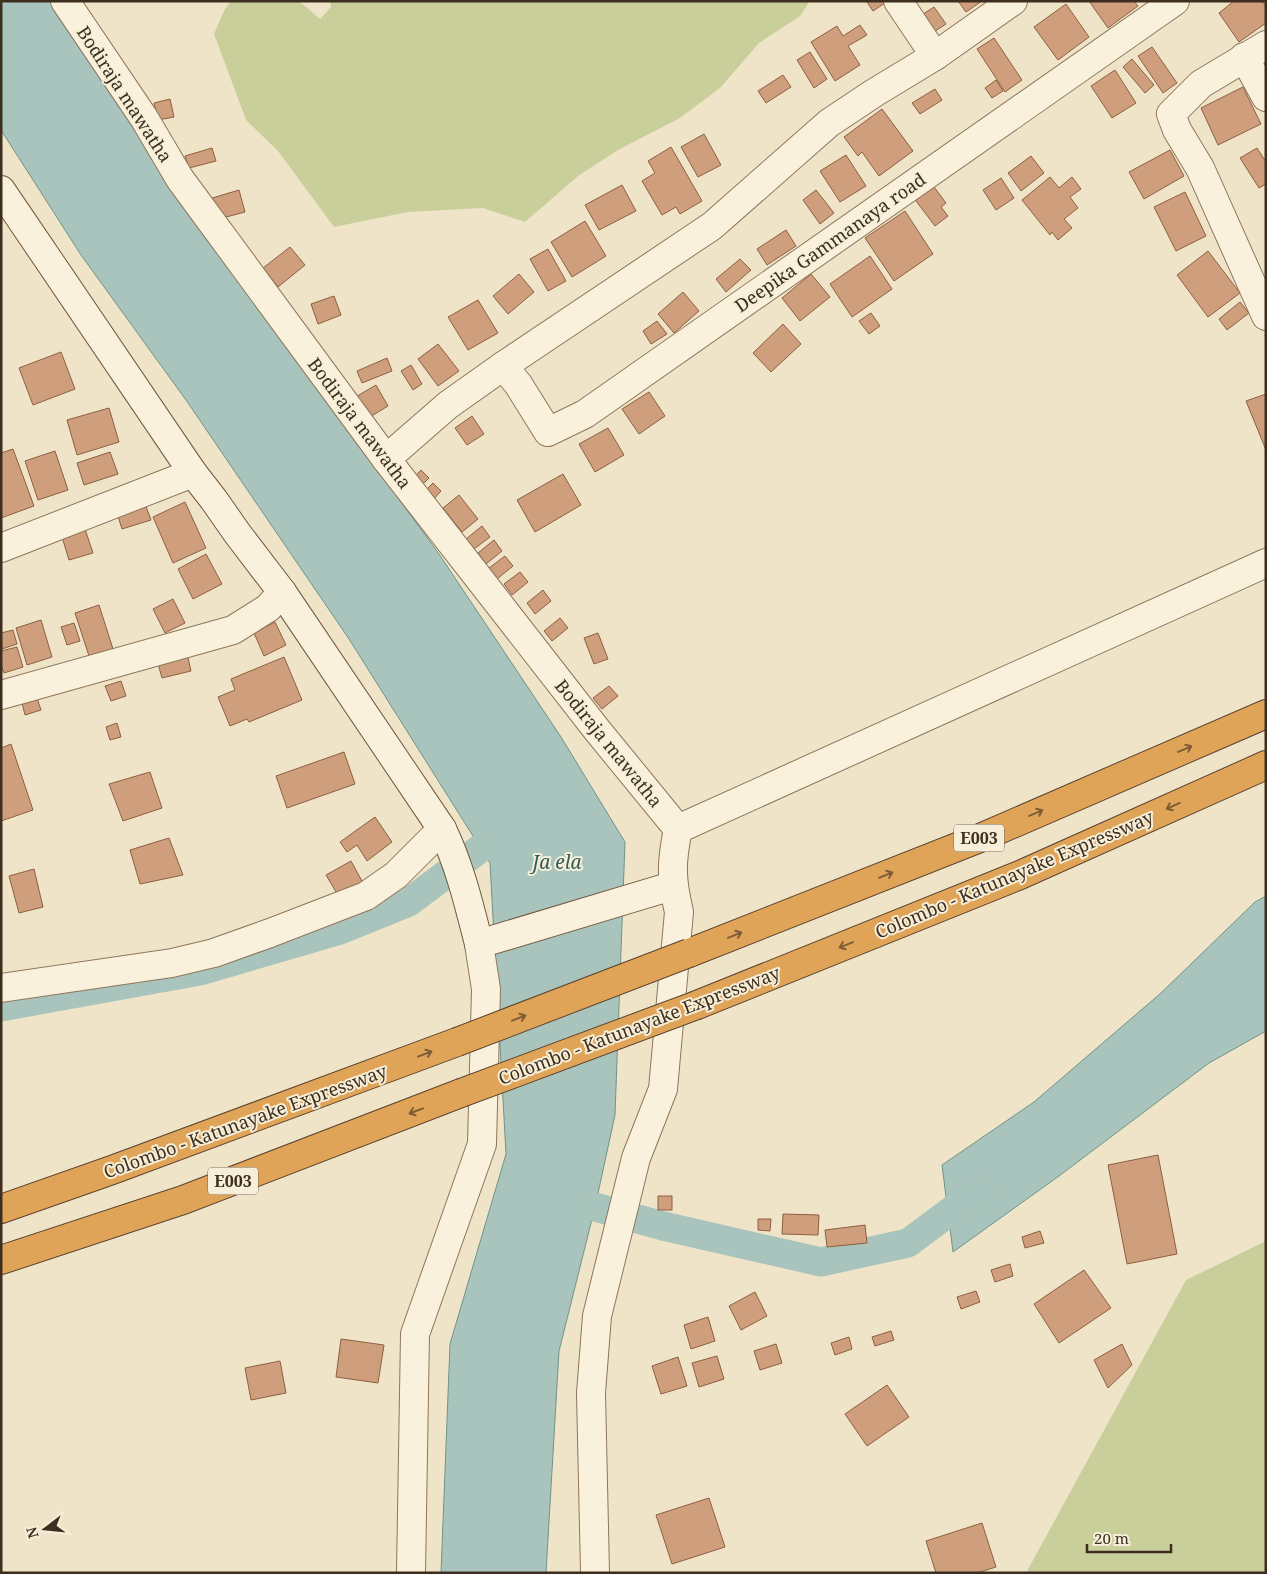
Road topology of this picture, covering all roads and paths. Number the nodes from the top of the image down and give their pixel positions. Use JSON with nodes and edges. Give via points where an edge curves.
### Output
{"nodes":[{"id":1,"x":65,"y":1,"type":"edge"},
{"id":2,"x":898,"y":1,"type":"edge"},
{"id":3,"x":1013,"y":1,"type":"edge"},
{"id":4,"x":1174,"y":1,"type":"edge"},
{"id":5,"x":1255,"y":51,"type":"edge"},
{"id":6,"x":935,"y":56,"type":"junction"},
{"id":7,"x":1266,"y":97,"type":"edge"},
{"id":8,"x":1,"y":190,"type":"edge"},
{"id":9,"x":1266,"y":316,"type":"edge"},
{"id":10,"x":503,"y":366,"type":"junction"},
{"id":11,"x":386,"y":460,"type":"junction"},
{"id":12,"x":193,"y":473,"type":"junction"},
{"id":13,"x":1,"y":548,"type":"edge"},
{"id":14,"x":1266,"y":563,"type":"edge"},
{"id":15,"x":282,"y":592,"type":"junction"},
{"id":16,"x":1,"y":695,"type":"edge"},
{"id":17,"x":1266,"y":714,"type":"edge"},
{"id":18,"x":1266,"y":765,"type":"edge"},
{"id":19,"x":678,"y":829,"type":"junction"},
{"id":20,"x":447,"y":839,"type":"junction"},
{"id":21,"x":672,"y":886,"type":"junction"},
{"id":22,"x":479,"y":944,"type":"junction"},
{"id":23,"x":1,"y":988,"type":"edge"},
{"id":24,"x":311,"y":1097,"type":"junction"},
{"id":25,"x":1,"y":1192,"type":"edge"},
{"id":26,"x":183,"y":1200,"type":"junction"},
{"id":27,"x":1,"y":1209,"type":"edge"},
{"id":28,"x":1,"y":1260,"type":"edge"},
{"id":29,"x":1,"y":1274,"type":"edge"},
{"id":30,"x":412,"y":1573,"type":"edge"},
{"id":31,"x":595,"y":1573,"type":"edge"}],
"edges":[{"from":1,"to":11,"type":"street","name":"Bodiraja mawatha","via":[[144,118],[180,179]]},
{"from":2,"to":6,"type":"street"},
{"from":3,"to":6,"type":"street"},
{"from":4,"to":10,"type":"street","name":"Deepika Gammanaya road","via":[[585,414],[548,432]]},
{"from":5,"to":7,"type":"street"},
{"from":5,"to":9,"type":"street","via":[[1202,84],[1171,114],[1200,168]]},
{"from":6,"to":10,"type":"street","via":[[829,123],[712,226]]},
{"from":8,"to":12,"type":"street"},
{"from":10,"to":11,"type":"street","via":[[448,405]]},
{"from":11,"to":19,"type":"street","name":"Bodiraja mawatha"},
{"from":12,"to":13,"type":"street"},
{"from":12,"to":15,"type":"street"},
{"from":14,"to":19,"type":"street"},
{"from":15,"to":16,"type":"street","via":[[268,608],[233,630]]},
{"from":15,"to":20,"type":"street"},
{"from":24,"to":17,"type":"highway","name":"Colombo - Katunayake Expressway","number":"E003","one_way":true,"bridge":true,"via":[[980,838]]},
{"from":18,"to":26,"type":"highway","name":"Colombo - Katunayake Expressway","number":"E003","one_way":true,"bridge":true,"via":[[1020,875],[697,1005]]},
{"from":19,"to":21,"type":"street","via":[[672,856]]},
{"from":20,"to":22,"type":"street","via":[[465,886]]},
{"from":20,"to":23,"type":"street","via":[[366,896],[214,953],[172,963]]},
{"from":21,"to":22,"type":"street"},
{"from":21,"to":31,"type":"street","via":[[679,912],[663,1089],[636,1158],[597,1316],[591,1393]]},
{"from":22,"to":30,"type":"street","via":[[486,989],[482,1144],[415,1334]]},
{"from":24,"to":25,"type":"highway"},
{"from":24,"to":27,"type":"highway","name":"Colombo - Katunayake Expressway","number":"E003"},
{"from":26,"to":28,"type":"highway","name":"Colombo - Katunayake Expressway","number":"E003"},
{"from":26,"to":29,"type":"highway"}]}
